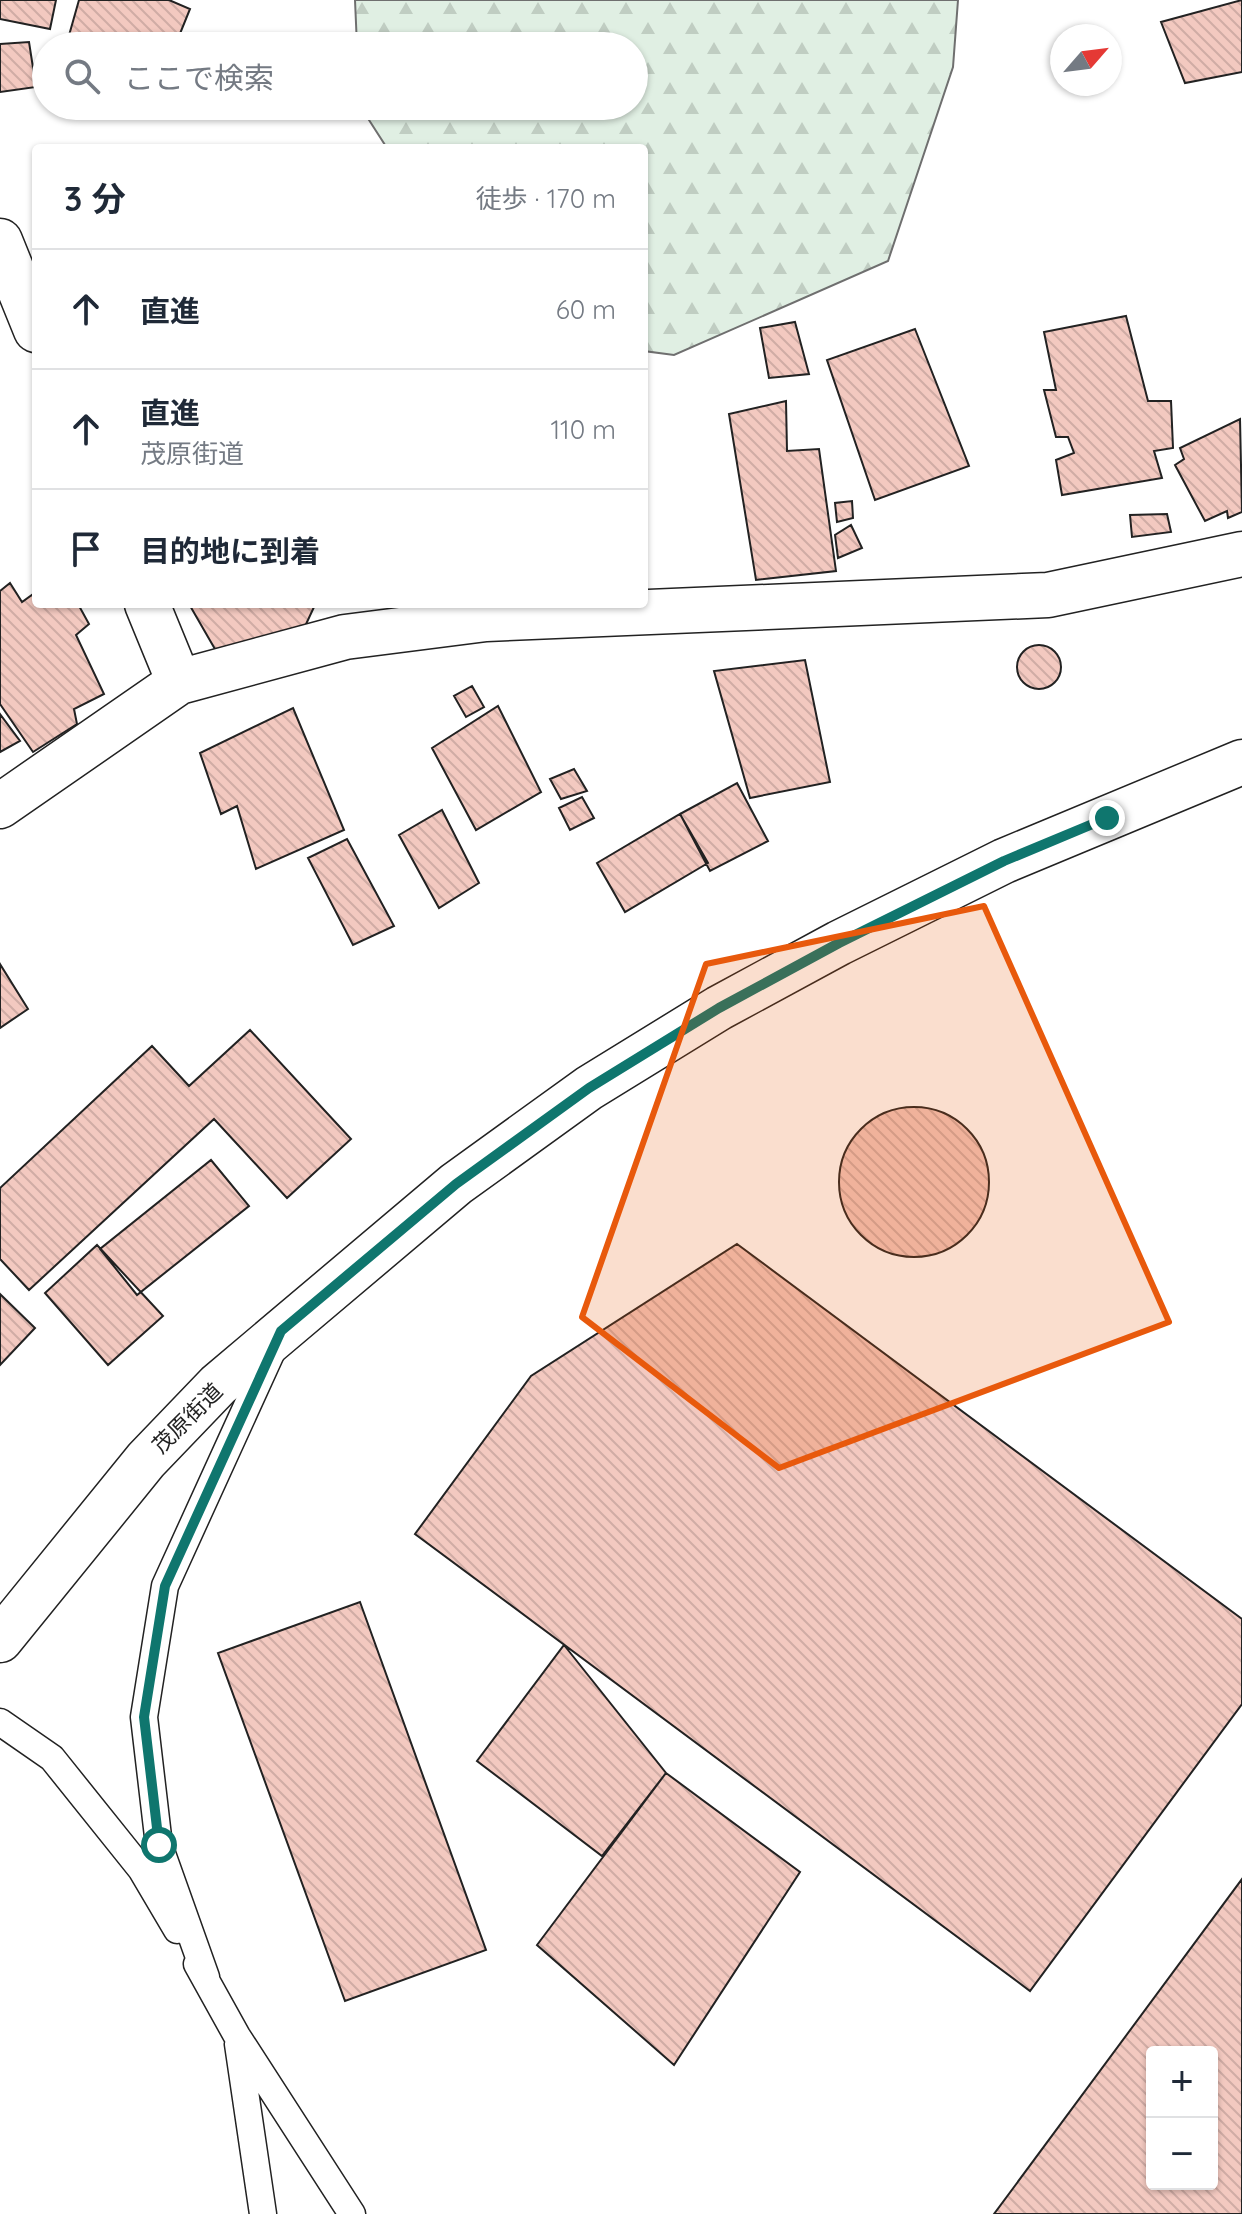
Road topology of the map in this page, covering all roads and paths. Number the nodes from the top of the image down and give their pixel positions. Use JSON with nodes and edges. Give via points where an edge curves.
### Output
{"nodes":[{"id":1,"x":0,"y":241,"type":"edge"},
{"id":2,"x":32,"y":320,"type":"edge"},
{"id":3,"x":1242,"y":554,"type":"edge"},
{"id":4,"x":149,"y":608,"type":"edge"},
{"id":5,"x":179,"y":682,"type":"junction"},
{"id":6,"x":1242,"y":762,"type":"edge"},
{"id":7,"x":0,"y":806,"type":"edge"},
{"id":8,"x":281,"y":1331,"type":"junction"},
{"id":9,"x":0,"y":1640,"type":"edge"},
{"id":10,"x":0,"y":1722,"type":"edge"},
{"id":11,"x":206,"y":1977,"type":"junction"},
{"id":12,"x":237,"y":2036,"type":"junction"},
{"id":13,"x":263,"y":2214,"type":"edge"},
{"id":14,"x":352,"y":2214,"type":"edge"}],
"edges":[{"from":1,"to":2,"type":"main road"},
{"from":3,"to":5,"type":"main road","via":[[1048,595],[486,619],[345,637]]},
{"from":4,"to":5,"type":"main road"},
{"from":5,"to":7,"type":"main road"},
{"from":6,"to":8,"type":"main road","name":"茂原街道","via":[[1004,861],[719,1008],[589,1088],[456,1184]]},
{"from":8,"to":9,"type":"main road","name":"茂原街道","via":[[218,1385],[146,1460]]},
{"from":8,"to":11,"type":"lane","via":[[165,1586],[144,1717],[159,1845]]},
{"from":10,"to":11,"type":"lane","via":[[62,1770],[141,1869]]},
{"from":11,"to":12,"type":"lane"},
{"from":12,"to":13,"type":"lane"},
{"from":12,"to":14,"type":"lane"}]}
